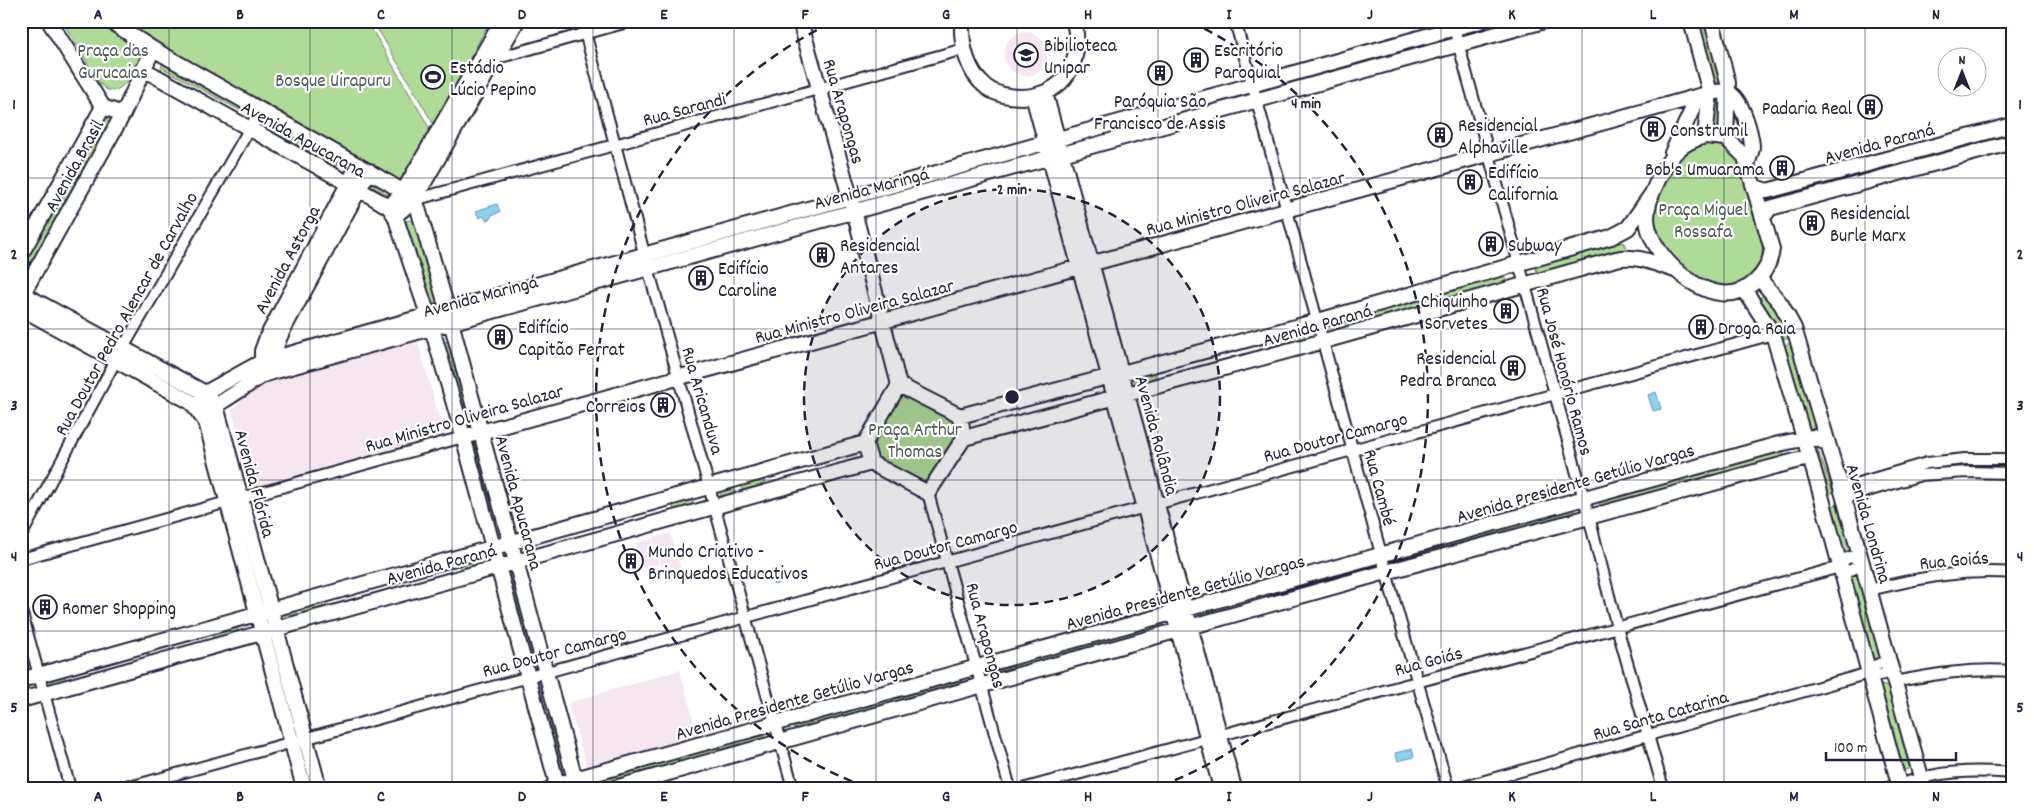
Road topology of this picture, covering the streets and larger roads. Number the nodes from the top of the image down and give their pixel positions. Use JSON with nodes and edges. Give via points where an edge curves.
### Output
{"nodes":[{"id":1,"x":50,"y":21,"type":"edge"},
{"id":2,"x":110,"y":21,"type":"edge"},
{"id":3,"x":502,"y":21,"type":"edge"},
{"id":4,"x":517,"y":21,"type":"edge"},
{"id":5,"x":582,"y":21,"type":"edge"},
{"id":6,"x":632,"y":21,"type":"edge"},
{"id":7,"x":800,"y":21,"type":"edge"},
{"id":8,"x":962,"y":21,"type":"edge"},
{"id":9,"x":1074,"y":21,"type":"edge"},
{"id":10,"x":1235,"y":21,"type":"edge"},
{"id":11,"x":1480,"y":21,"type":"edge"},
{"id":12,"x":1542,"y":21,"type":"edge"},
{"id":13,"x":1712,"y":21,"type":"edge"},
{"id":14,"x":1693,"y":22,"type":"edge"},
{"id":15,"x":1452,"y":25,"type":"edge"},
{"id":16,"x":586,"y":34,"type":"junction"},
{"id":17,"x":1458,"y":45,"type":"junction"},
{"id":18,"x":153,"y":49,"type":"junction"},
{"id":19,"x":964,"y":49,"type":"junction"},
{"id":20,"x":491,"y":55,"type":"junction"},
{"id":21,"x":143,"y":69,"type":"junction"},
{"id":22,"x":1252,"y":84,"type":"junction"},
{"id":23,"x":819,"y":89,"type":"junction"},
{"id":24,"x":1729,"y":93,"type":"junction"},
{"id":25,"x":1039,"y":94,"type":"junction"},
{"id":26,"x":1704,"y":95,"type":"junction"},
{"id":27,"x":1256,"y":100,"type":"junction"},
{"id":28,"x":103,"y":107,"type":"junction"},
{"id":29,"x":261,"y":109,"type":"junction"},
{"id":30,"x":123,"y":114,"type":"junction"},
{"id":31,"x":2013,"y":125,"type":"edge"},
{"id":32,"x":249,"y":129,"type":"junction"},
{"id":33,"x":1705,"y":136,"type":"junction"},
{"id":34,"x":1969,"y":136,"type":"junction"},
{"id":35,"x":1726,"y":138,"type":"junction"},
{"id":36,"x":1051,"y":140,"type":"junction"},
{"id":37,"x":2013,"y":142,"type":"edge"},
{"id":38,"x":615,"y":145,"type":"junction"},
{"id":39,"x":1974,"y":153,"type":"junction"},
{"id":40,"x":1488,"y":154,"type":"junction"},
{"id":41,"x":1055,"y":155,"type":"junction"},
{"id":42,"x":1671,"y":156,"type":"junction"},
{"id":43,"x":1748,"y":162,"type":"junction"},
{"id":44,"x":364,"y":168,"type":"junction"},
{"id":45,"x":1827,"y":175,"type":"junction"},
{"id":46,"x":347,"y":184,"type":"junction"},
{"id":47,"x":1755,"y":187,"type":"junction"},
{"id":48,"x":360,"y":190,"type":"junction"},
{"id":49,"x":1832,"y":192,"type":"junction"},
{"id":50,"x":1651,"y":195,"type":"junction"},
{"id":51,"x":409,"y":196,"type":"junction"},
{"id":52,"x":850,"y":197,"type":"junction"},
{"id":53,"x":1287,"y":210,"type":"junction"},
{"id":54,"x":392,"y":211,"type":"junction"},
{"id":55,"x":854,"y":211,"type":"junction"},
{"id":56,"x":788,"y":214,"type":"junction"},
{"id":57,"x":1764,"y":216,"type":"junction"},
{"id":58,"x":792,"y":228,"type":"junction"},
{"id":59,"x":21,"y":254,"type":"edge"},
{"id":60,"x":646,"y":261,"type":"junction"},
{"id":61,"x":1518,"y":263,"type":"junction"},
{"id":62,"x":1086,"y":265,"type":"junction"},
{"id":63,"x":1678,"y":271,"type":"junction"},
{"id":64,"x":1759,"y":278,"type":"junction"},
{"id":65,"x":1524,"y":284,"type":"junction"},
{"id":66,"x":1744,"y":289,"type":"junction"},
{"id":67,"x":22,"y":298,"type":"edge"},
{"id":68,"x":449,"y":316,"type":"junction"},
{"id":69,"x":1318,"y":320,"type":"junction"},
{"id":70,"x":430,"y":321,"type":"junction"},
{"id":71,"x":881,"y":322,"type":"junction"},
{"id":72,"x":1773,"y":334,"type":"junction"},
{"id":73,"x":1324,"y":341,"type":"junction"},
{"id":74,"x":120,"y":355,"type":"junction"},
{"id":75,"x":268,"y":367,"type":"junction"},
{"id":76,"x":1115,"y":374,"type":"junction"},
{"id":77,"x":679,"y":377,"type":"junction"},
{"id":78,"x":899,"y":385,"type":"junction"},
{"id":79,"x":205,"y":393,"type":"junction"},
{"id":80,"x":1555,"y":394,"type":"junction"},
{"id":81,"x":1121,"y":397,"type":"junction"},
{"id":82,"x":196,"y":405,"type":"junction"},
{"id":83,"x":216,"y":406,"type":"junction"},
{"id":84,"x":960,"y":416,"type":"junction"},
{"id":85,"x":481,"y":432,"type":"junction"},
{"id":86,"x":463,"y":437,"type":"junction"},
{"id":87,"x":964,"y":438,"type":"junction"},
{"id":88,"x":1804,"y":438,"type":"junction"},
{"id":89,"x":865,"y":443,"type":"junction"},
{"id":90,"x":1827,"y":443,"type":"junction"},
{"id":91,"x":1779,"y":444,"type":"junction"},
{"id":92,"x":1353,"y":449,"type":"junction"},
{"id":93,"x":839,"y":450,"type":"junction"},
{"id":94,"x":1810,"y":457,"type":"junction"},
{"id":95,"x":2013,"y":459,"type":"edge"},
{"id":96,"x":871,"y":463,"type":"junction"},
{"id":97,"x":1786,"y":463,"type":"junction"},
{"id":98,"x":846,"y":470,"type":"junction"},
{"id":99,"x":1919,"y":470,"type":"junction"},
{"id":100,"x":2013,"y":473,"type":"edge"},
{"id":101,"x":742,"y":478,"type":"junction"},
{"id":102,"x":710,"y":487,"type":"junction"},
{"id":103,"x":1819,"y":488,"type":"junction"},
{"id":104,"x":928,"y":493,"type":"junction"},
{"id":105,"x":1843,"y":493,"type":"junction"},
{"id":106,"x":686,"y":494,"type":"junction"},
{"id":107,"x":748,"y":497,"type":"junction"},
{"id":108,"x":1584,"y":498,"type":"junction"},
{"id":109,"x":241,"y":499,"type":"junction"},
{"id":110,"x":228,"y":502,"type":"junction"},
{"id":111,"x":1150,"y":505,"type":"junction"},
{"id":112,"x":715,"y":506,"type":"junction"},
{"id":113,"x":693,"y":513,"type":"junction"},
{"id":114,"x":504,"y":517,"type":"junction"},
{"id":115,"x":1589,"y":517,"type":"junction"},
{"id":116,"x":487,"y":523,"type":"junction"},
{"id":117,"x":21,"y":536,"type":"edge"},
{"id":118,"x":534,"y":537,"type":"junction"},
{"id":119,"x":511,"y":543,"type":"junction"},
{"id":120,"x":494,"y":548,"type":"junction"},
{"id":121,"x":540,"y":556,"type":"junction"},
{"id":122,"x":1382,"y":556,"type":"junction"},
{"id":123,"x":21,"y":559,"type":"edge"},
{"id":124,"x":450,"y":559,"type":"junction"},
{"id":125,"x":948,"y":561,"type":"junction"},
{"id":126,"x":1861,"y":561,"type":"junction"},
{"id":127,"x":516,"y":563,"type":"junction"},
{"id":128,"x":498,"y":567,"type":"junction"},
{"id":129,"x":1840,"y":567,"type":"junction"},
{"id":130,"x":1386,"y":572,"type":"junction"},
{"id":131,"x":2013,"y":574,"type":"edge"},
{"id":132,"x":455,"y":578,"type":"junction"},
{"id":133,"x":1869,"y":590,"type":"junction"},
{"id":134,"x":305,"y":599,"type":"junction"},
{"id":135,"x":270,"y":609,"type":"junction"},
{"id":136,"x":21,"y":610,"type":"edge"},
{"id":137,"x":1179,"y":612,"type":"junction"},
{"id":138,"x":256,"y":613,"type":"junction"},
{"id":139,"x":746,"y":616,"type":"junction"},
{"id":140,"x":310,"y":619,"type":"junction"},
{"id":141,"x":232,"y":620,"type":"junction"},
{"id":142,"x":1617,"y":627,"type":"junction"},
{"id":143,"x":276,"y":629,"type":"junction"},
{"id":144,"x":1184,"y":629,"type":"junction"},
{"id":145,"x":262,"y":633,"type":"junction"},
{"id":146,"x":237,"y":639,"type":"junction"},
{"id":147,"x":73,"y":666,"type":"junction"},
{"id":148,"x":1890,"y":667,"type":"junction"},
{"id":149,"x":976,"y":668,"type":"junction"},
{"id":150,"x":2013,"y":671,"type":"edge"},
{"id":151,"x":546,"y":672,"type":"junction"},
{"id":152,"x":1869,"y":673,"type":"junction"},
{"id":153,"x":39,"y":676,"type":"junction"},
{"id":154,"x":528,"y":676,"type":"junction"},
{"id":155,"x":21,"y":680,"type":"edge"},
{"id":156,"x":1418,"y":681,"type":"junction"},
{"id":157,"x":1894,"y":682,"type":"junction"},
{"id":158,"x":77,"y":685,"type":"junction"},
{"id":159,"x":981,"y":687,"type":"junction"},
{"id":160,"x":45,"y":694,"type":"junction"},
{"id":161,"x":21,"y":700,"type":"edge"},
{"id":162,"x":556,"y":710,"type":"junction"},
{"id":163,"x":539,"y":715,"type":"junction"},
{"id":164,"x":775,"y":724,"type":"junction"},
{"id":165,"x":1647,"y":735,"type":"junction"},
{"id":166,"x":1213,"y":737,"type":"junction"},
{"id":167,"x":307,"y":738,"type":"junction"},
{"id":168,"x":780,"y":741,"type":"junction"},
{"id":169,"x":293,"y":742,"type":"junction"},
{"id":170,"x":2013,"y":773,"type":"edge"},
{"id":171,"x":1923,"y":783,"type":"edge"},
{"id":172,"x":576,"y":784,"type":"edge"},
{"id":173,"x":128,"y":787,"type":"edge"},
{"id":174,"x":557,"y":787,"type":"edge"},
{"id":175,"x":1896,"y":787,"type":"edge"},
{"id":176,"x":70,"y":788,"type":"edge"},
{"id":177,"x":304,"y":788,"type":"edge"},
{"id":178,"x":319,"y":788,"type":"edge"},
{"id":179,"x":615,"y":788,"type":"edge"},
{"id":180,"x":793,"y":788,"type":"edge"},
{"id":181,"x":1010,"y":788,"type":"edge"},
{"id":182,"x":1026,"y":788,"type":"edge"},
{"id":183,"x":1221,"y":788,"type":"edge"},
{"id":184,"x":1234,"y":788,"type":"edge"},
{"id":185,"x":1448,"y":788,"type":"edge"},
{"id":186,"x":1460,"y":788,"type":"edge"},
{"id":187,"x":1663,"y":788,"type":"edge"}],
"edges":[{"from":1,"to":28,"type":"street"},
{"from":2,"to":18,"type":"street","name":"Avenida Apucarana"},
{"from":3,"to":20,"type":"street"},
{"from":4,"to":20,"type":"street"},
{"from":5,"to":16,"type":"street","name":"Rua Aricanduva"},
{"from":6,"to":16,"type":"street"},
{"from":7,"to":23,"type":"street","name":"Rua Arapongas"},
{"from":8,"to":19,"type":"street"},
{"from":9,"to":25,"type":"street","via":[[1077,49],[1073,63],[1060,83]]},
{"from":10,"to":22,"type":"street","name":"Rua Cambé"},
{"from":11,"to":15,"type":"street","name":"Avenida Maringá"},
{"from":12,"to":17,"type":"street","name":"Avenida Maringá"},
{"from":13,"to":24,"type":"street"},
{"from":14,"to":26,"type":"street"},
{"from":15,"to":17,"type":"street","name":"Rua José Honório Ramos"},
{"from":15,"to":22,"type":"street","name":"Avenida Maringá"},
{"from":16,"to":20,"type":"street"},
{"from":16,"to":38,"type":"street","name":"Rua Aricanduva"},
{"from":17,"to":27,"type":"street","name":"Avenida Maringá"},
{"from":17,"to":40,"type":"street","name":"Rua José Honório Ramos"},
{"from":18,"to":21,"type":"street","name":"Avenida Brasil"},
{"from":18,"to":29,"type":"street","name":"Avenida Apucarana"},
{"from":19,"to":23,"type":"street","name":"Rua Sarandi"},
{"from":19,"to":25,"type":"street","via":[[975,75],[991,90],[1009,96]]},
{"from":20,"to":51,"type":"street"},
{"from":21,"to":30,"type":"street","name":"Avenida Brasil"},
{"from":21,"to":32,"type":"street","name":"Avenida Apucarana"},
{"from":22,"to":27,"type":"street","name":"Rua Cambé"},
{"from":22,"to":36,"type":"street","name":"Avenida Maringá"},
{"from":23,"to":38,"type":"street","name":"Rua Sarandi"},
{"from":23,"to":52,"type":"street","name":"Rua Arapongas"},
{"from":24,"to":26,"type":"street","name":"Rua Ministro Oliveira Salazar","via":[[1719,91]]},
{"from":24,"to":35,"type":"street"},
{"from":24,"to":43,"type":"street","via":[[1741,106],[1752,145]]},
{"from":25,"to":36,"type":"street","name":"Avenida Rolândia"},
{"from":26,"to":33,"type":"street"},
{"from":26,"to":40,"type":"street","name":"Rua Ministro Oliveira Salazar"},
{"from":26,"to":42,"type":"street"},
{"from":27,"to":41,"type":"street","name":"Avenida Maringá"},
{"from":27,"to":53,"type":"street","name":"Rua Cambé"},
{"from":28,"to":30,"type":"street"},
{"from":28,"to":59,"type":"street","name":"Avenida Brasil"},
{"from":29,"to":32,"type":"street","name":"Rua Doutor Pedro Alencar de Carvalho"},
{"from":29,"to":44,"type":"street","name":"Avenida Apucarana"},
{"from":30,"to":67,"type":"street","name":"Avenida Brasil"},
{"from":31,"to":34,"type":"street","name":"Avenida Paraná"},
{"from":32,"to":46,"type":"street","name":"Avenida Apucarana"},
{"from":32,"to":74,"type":"street","name":"Rua Doutor Pedro Alencar de Carvalho"},
{"from":33,"to":35,"type":"street"},
{"from":33,"to":42,"type":"street","via":[[1688,142]]},
{"from":34,"to":39,"type":"street"},
{"from":34,"to":45,"type":"street","name":"Avenida Paraná"},
{"from":35,"to":43,"type":"street"},
{"from":36,"to":41,"type":"street","name":"Avenida Rolândia"},
{"from":36,"to":52,"type":"street","name":"Avenida Maringá"},
{"from":37,"to":39,"type":"street","name":"Avenida Paraná"},
{"from":38,"to":51,"type":"street","name":"Rua Sarandi"},
{"from":38,"to":60,"type":"street","name":"Rua Aricanduva"},
{"from":39,"to":49,"type":"street","name":"Avenida Paraná"},
{"from":40,"to":53,"type":"street","name":"Rua Ministro Oliveira Salazar"},
{"from":40,"to":61,"type":"street","name":"Rua José Honório Ramos"},
{"from":41,"to":55,"type":"street","name":"Avenida Maringá"},
{"from":41,"to":62,"type":"street","name":"Avenida Rolândia"},
{"from":42,"to":50,"type":"street"},
{"from":43,"to":47,"type":"street"},
{"from":44,"to":46,"type":"street","name":"Avenida Astorga"},
{"from":44,"to":48,"type":"street","name":"Avenida Astorga"},
{"from":44,"to":51,"type":"street","name":"Avenida Apucarana"},
{"from":45,"to":47,"type":"street","name":"Avenida Paraná","via":[[1767,191]]},
{"from":45,"to":49,"type":"street"},
{"from":46,"to":48,"type":"street","name":"Avenida Apucarana"},
{"from":46,"to":75,"type":"street","name":"Avenida Astorga","via":[[267,337]]},
{"from":47,"to":57,"type":"street"},
{"from":48,"to":54,"type":"street","name":"Avenida Apucarana"},
{"from":48,"to":75,"type":"street","name":"Avenida Astorga","via":[[282,332]]},
{"from":49,"to":57,"type":"street","name":"Avenida Paraná","via":[[1770,208]]},
{"from":50,"to":61,"type":"street","name":"Avenida Paraná","via":[[1635,220],[1620,234]]},
{"from":50,"to":63,"type":"street","via":[[1647,217],[1650,235],[1660,253]]},
{"from":51,"to":54,"type":"street"},
{"from":51,"to":68,"type":"street","name":"Avenida Apucarana"},
{"from":52,"to":55,"type":"street","name":"Rua Arapongas"},
{"from":52,"to":56,"type":"street","name":"Avenida Maringá"},
{"from":53,"to":62,"type":"street","name":"Rua Ministro Oliveira Salazar"},
{"from":53,"to":69,"type":"street","name":"Rua Cambé"},
{"from":54,"to":70,"type":"street","name":"Avenida Apucarana"},
{"from":55,"to":58,"type":"street","name":"Avenida Maringá"},
{"from":55,"to":71,"type":"street","name":"Rua Arapongas"},
{"from":56,"to":58,"type":"street"},
{"from":56,"to":60,"type":"street","name":"Avenida Maringá"},
{"from":57,"to":64,"type":"street","via":[[1772,249],[1771,259]]},
{"from":58,"to":60,"type":"street","name":"Avenida Maringá"},
{"from":60,"to":68,"type":"street","name":"Avenida Maringá"},
{"from":60,"to":77,"type":"street","name":"Rua Aricanduva"},
{"from":61,"to":65,"type":"street","name":"Rua José Honório Ramos"},
{"from":61,"to":69,"type":"street","name":"Avenida Paraná"},
{"from":62,"to":71,"type":"street","name":"Rua Ministro Oliveira Salazar"},
{"from":62,"to":76,"type":"street","name":"Avenida Rolândia"},
{"from":63,"to":65,"type":"street","name":"Avenida Paraná","via":[[1625,257]]},
{"from":63,"to":66,"type":"street","via":[[1698,285],[1719,293]]},
{"from":64,"to":66,"type":"street"},
{"from":64,"to":90,"type":"street","name":"Avenida Londrina","via":[[1794,328]]},
{"from":65,"to":73,"type":"street","name":"Avenida Paraná"},
{"from":65,"to":80,"type":"street","name":"Rua José Honório Ramos"},
{"from":66,"to":72,"type":"street"},
{"from":67,"to":74,"type":"street","name":"Avenida Flórida"},
{"from":68,"to":70,"type":"street","name":"Avenida Maringá"},
{"from":68,"to":85,"type":"street","name":"Avenida Apucarana"},
{"from":69,"to":73,"type":"street","name":"Rua Cambé"},
{"from":69,"to":76,"type":"street","name":"Avenida Paraná"},
{"from":70,"to":75,"type":"street","name":"Avenida Maringá"},
{"from":70,"to":86,"type":"street","name":"Avenida Apucarana"},
{"from":71,"to":77,"type":"street","name":"Rua Ministro Oliveira Salazar"},
{"from":71,"to":78,"type":"street","name":"Rua Arapongas"},
{"from":72,"to":80,"type":"street","name":"Rua Doutor Camargo"},
{"from":72,"to":88,"type":"street"},
{"from":73,"to":81,"type":"street","name":"Avenida Paraná"},
{"from":73,"to":92,"type":"street","name":"Rua Cambé"},
{"from":74,"to":79,"type":"street","name":"Avenida Flórida"},
{"from":74,"to":82,"type":"street","name":"Avenida Flórida"},
{"from":74,"to":117,"type":"street","name":"Rua Doutor Pedro Alencar de Carvalho"},
{"from":75,"to":79,"type":"street","name":"Avenida Maringá"},
{"from":75,"to":83,"type":"street","name":"Avenida Maringá"},
{"from":76,"to":81,"type":"street","name":"Avenida Rolândia"},
{"from":76,"to":84,"type":"street","name":"Avenida Paraná"},
{"from":77,"to":85,"type":"street","name":"Rua Ministro Oliveira Salazar"},
{"from":77,"to":102,"type":"street","name":"Rua Aricanduva"},
{"from":78,"to":84,"type":"street"},
{"from":78,"to":89,"type":"street"},
{"from":79,"to":82,"type":"street"},
{"from":79,"to":83,"type":"street","name":"Avenida Flórida"},
{"from":80,"to":92,"type":"street","name":"Rua Doutor Camargo"},
{"from":80,"to":108,"type":"street","name":"Rua José Honório Ramos"},
{"from":81,"to":87,"type":"street","name":"Avenida Paraná"},
{"from":81,"to":111,"type":"street","name":"Avenida Rolândia"},
{"from":82,"to":83,"type":"street","via":[[211,410]]},
{"from":82,"to":110,"type":"street","name":"Avenida Flórida","via":[[206,422]]},
{"from":83,"to":109,"type":"street","name":"Avenida Flórida"},
{"from":84,"to":87,"type":"street"},
{"from":85,"to":86,"type":"street","name":"Rua Ministro Oliveira Salazar"},
{"from":85,"to":114,"type":"street","name":"Avenida Apucarana"},
{"from":86,"to":109,"type":"street","name":"Rua Ministro Oliveira Salazar"},
{"from":86,"to":116,"type":"street","name":"Avenida Apucarana"},
{"from":87,"to":104,"type":"street"},
{"from":88,"to":90,"type":"street","via":[[1812,437]]},
{"from":88,"to":91,"type":"street","name":"Avenida Presidente Getúlio Vargas"},
{"from":88,"to":94,"type":"street"},
{"from":89,"to":93,"type":"street","name":"Avenida Paraná"},
{"from":89,"to":96,"type":"street"},
{"from":90,"to":105,"type":"street","name":"Avenida Londrina"},
{"from":91,"to":97,"type":"street","via":[[1786,450]]},
{"from":91,"to":108,"type":"street","name":"Avenida Presidente Getúlio Vargas"},
{"from":92,"to":111,"type":"street","name":"Rua Doutor Camargo"},
{"from":92,"to":122,"type":"street","name":"Rua Cambé"},
{"from":93,"to":98,"type":"street","via":[[844,451],[850,460]]},
{"from":93,"to":101,"type":"street","name":"Avenida Paraná"},
{"from":94,"to":97,"type":"street","name":"Avenida Presidente Getúlio Vargas"},
{"from":94,"to":103,"type":"street"},
{"from":95,"to":99,"type":"street","via":[[1927,463]]},
{"from":96,"to":98,"type":"street","name":"Avenida Paraná"},
{"from":96,"to":104,"type":"street"},
{"from":97,"to":115,"type":"street","name":"Avenida Presidente Getúlio Vargas"},
{"from":98,"to":107,"type":"street","name":"Avenida Paraná"},
{"from":99,"to":100,"type":"street"},
{"from":99,"to":105,"type":"street"},
{"from":101,"to":102,"type":"street","name":"Avenida Paraná"},
{"from":101,"to":107,"type":"street","via":[[737,487]]},
{"from":102,"to":106,"type":"street","name":"Avenida Paraná"},
{"from":102,"to":112,"type":"street","name":"Rua Aricanduva"},
{"from":103,"to":105,"type":"street","via":[[1832,496]]},
{"from":103,"to":129,"type":"street"},
{"from":104,"to":125,"type":"street","name":"Rua Arapongas"},
{"from":105,"to":126,"type":"street","name":"Avenida Londrina"},
{"from":106,"to":113,"type":"street","via":[[696,501]]},
{"from":106,"to":118,"type":"street","name":"Avenida Paraná"},
{"from":107,"to":112,"type":"street","name":"Avenida Paraná"},
{"from":108,"to":115,"type":"street","name":"Rua José Honório Ramos"},
{"from":108,"to":122,"type":"street","name":"Avenida Presidente Getúlio Vargas"},
{"from":109,"to":110,"type":"street","name":"Rua Ministro Oliveira Salazar"},
{"from":109,"to":135,"type":"street","name":"Avenida Flórida"},
{"from":110,"to":123,"type":"street","name":"Rua Ministro Oliveira Salazar"},
{"from":110,"to":138,"type":"street","name":"Avenida Flórida"},
{"from":111,"to":125,"type":"street","name":"Rua Doutor Camargo"},
{"from":111,"to":137,"type":"street","name":"Avenida Rolândia"},
{"from":112,"to":113,"type":"street","name":"Avenida Paraná"},
{"from":112,"to":139,"type":"street","name":"Rua Aricanduva"},
{"from":113,"to":121,"type":"street","name":"Avenida Paraná"},
{"from":114,"to":116,"type":"street","via":[[499,524]]},
{"from":114,"to":119,"type":"street","name":"Avenida Apucarana"},
{"from":115,"to":130,"type":"street","name":"Avenida Presidente Getúlio Vargas"},
{"from":115,"to":142,"type":"street","name":"Rua José Honório Ramos"},
{"from":116,"to":120,"type":"street","name":"Avenida Apucarana"},
{"from":118,"to":119,"type":"street","name":"Avenida Paraná"},
{"from":118,"to":121,"type":"street","via":[[531,546]]},
{"from":119,"to":120,"type":"street","name":"Avenida Paraná"},
{"from":119,"to":127,"type":"street","name":"Avenida Apucarana"},
{"from":120,"to":124,"type":"street","name":"Avenida Paraná"},
{"from":120,"to":128,"type":"street","name":"Avenida Apucarana"},
{"from":121,"to":127,"type":"street","name":"Avenida Paraná"},
{"from":122,"to":130,"type":"street","name":"Rua Cambé"},
{"from":122,"to":137,"type":"street","name":"Avenida Presidente Getúlio Vargas"},
{"from":124,"to":132,"type":"street","via":[[457,567]]},
{"from":124,"to":134,"type":"street","name":"Avenida Paraná"},
{"from":125,"to":139,"type":"street","name":"Rua Doutor Camargo"},
{"from":125,"to":149,"type":"street","name":"Rua Arapongas"},
{"from":126,"to":129,"type":"street","name":"Rua Goiás","via":[[1850,557]]},
{"from":126,"to":133,"type":"street","name":"Avenida Londrina"},
{"from":127,"to":128,"type":"street","name":"Avenida Paraná"},
{"from":127,"to":151,"type":"street","name":"Avenida Apucarana"},
{"from":128,"to":132,"type":"street","name":"Avenida Paraná"},
{"from":128,"to":154,"type":"street","name":"Avenida Apucarana"},
{"from":129,"to":142,"type":"street","name":"Rua Goiás"},
{"from":129,"to":152,"type":"street"},
{"from":130,"to":144,"type":"street","name":"Avenida Presidente Getúlio Vargas"},
{"from":130,"to":156,"type":"street","name":"Rua Cambé"},
{"from":131,"to":133,"type":"street","name":"Rua Goiás","via":[[1986,571],[1953,573]]},
{"from":132,"to":140,"type":"street","name":"Avenida Paraná"},
{"from":133,"to":148,"type":"street","name":"Avenida Londrina"},
{"from":134,"to":135,"type":"street","name":"Avenida Paraná"},
{"from":134,"to":140,"type":"street","via":[[300,609]]},
{"from":135,"to":138,"type":"street","name":"Avenida Paraná"},
{"from":135,"to":143,"type":"street","name":"Avenida Flórida"},
{"from":136,"to":153,"type":"street"},
{"from":137,"to":144,"type":"street","name":"Avenida Rolândia"},
{"from":137,"to":149,"type":"street","name":"Avenida Presidente Getúlio Vargas"},
{"from":138,"to":141,"type":"street","name":"Avenida Paraná"},
{"from":138,"to":145,"type":"street","name":"Avenida Flórida"},
{"from":139,"to":151,"type":"street","name":"Rua Doutor Camargo"},
{"from":139,"to":164,"type":"street","name":"Rua Aricanduva"},
{"from":140,"to":143,"type":"street","name":"Avenida Paraná"},
{"from":141,"to":146,"type":"street","via":[[242,630]]},
{"from":141,"to":147,"type":"street","name":"Avenida Paraná"},
{"from":142,"to":156,"type":"street","name":"Rua Goiás"},
{"from":142,"to":165,"type":"street","name":"Rua José Honório Ramos"},
{"from":143,"to":145,"type":"street","name":"Avenida Paraná"},
{"from":143,"to":167,"type":"street","name":"Avenida Flórida"},
{"from":144,"to":159,"type":"street","name":"Avenida Presidente Getúlio Vargas"},
{"from":144,"to":166,"type":"street","name":"Avenida Rolândia"},
{"from":145,"to":146,"type":"street","name":"Avenida Paraná"},
{"from":145,"to":169,"type":"street","name":"Avenida Flórida"},
{"from":146,"to":158,"type":"street","name":"Avenida Paraná"},
{"from":147,"to":153,"type":"street","name":"Avenida Paraná"},
{"from":147,"to":158,"type":"street","via":[[68,674],[72,683]]},
{"from":148,"to":152,"type":"street","name":"Rua Santa Catarina","via":[[1881,663],[1870,668]]},
{"from":148,"to":157,"type":"street","name":"Avenida Londrina"},
{"from":149,"to":159,"type":"street","name":"Rua Arapongas"},
{"from":149,"to":164,"type":"street","name":"Avenida Presidente Getúlio Vargas"},
{"from":150,"to":157,"type":"street","via":[[1968,670]]},
{"from":151,"to":154,"type":"street","name":"Rua Doutor Camargo"},
{"from":151,"to":162,"type":"street","name":"Avenida Apucarana"},
{"from":152,"to":165,"type":"street","name":"Rua Santa Catarina"},
{"from":152,"to":175,"type":"street"},
{"from":153,"to":155,"type":"street","name":"Avenida Paraná"},
{"from":153,"to":160,"type":"street"},
{"from":154,"to":163,"type":"street","name":"Avenida Apucarana"},
{"from":154,"to":167,"type":"street","name":"Rua Doutor Camargo"},
{"from":156,"to":166,"type":"street","name":"Rua Goiás"},
{"from":156,"to":185,"type":"street","name":"Rua Cambé"},
{"from":157,"to":171,"type":"street","name":"Avenida Londrina"},
{"from":158,"to":160,"type":"street","name":"Avenida Paraná"},
{"from":159,"to":168,"type":"street","name":"Avenida Presidente Getúlio Vargas"},
{"from":159,"to":181,"type":"street","name":"Rua Arapongas"},
{"from":160,"to":161,"type":"street","name":"Avenida Paraná"},
{"from":160,"to":176,"type":"street"},
{"from":162,"to":163,"type":"street"},
{"from":162,"to":172,"type":"street","name":"Avenida Apucarana"},
{"from":163,"to":174,"type":"street","name":"Avenida Apucarana"},
{"from":164,"to":168,"type":"street","name":"Rua Aricanduva"},
{"from":164,"to":172,"type":"street","name":"Avenida Presidente Getúlio Vargas"},
{"from":165,"to":186,"type":"street","name":"Rua Santa Catarina"},
{"from":165,"to":187,"type":"street","name":"Rua José Honório Ramos"},
{"from":166,"to":182,"type":"street","name":"Rua Goiás"},
{"from":166,"to":183,"type":"street","name":"Avenida Rolândia"},
{"from":166,"to":184,"type":"street","name":"Avenida Rolândia"},
{"from":167,"to":169,"type":"street","name":"Rua Doutor Camargo"},
{"from":167,"to":178,"type":"street","name":"Avenida Flórida"},
{"from":168,"to":179,"type":"street","name":"Avenida Presidente Getúlio Vargas"},
{"from":168,"to":180,"type":"street","name":"Rua Aricanduva"},
{"from":169,"to":173,"type":"street","name":"Rua Doutor Camargo"},
{"from":169,"to":177,"type":"street","name":"Avenida Flórida"},
{"from":170,"to":171,"type":"street","via":[[1960,772]]},
{"from":171,"to":175,"type":"street"},
{"from":172,"to":174,"type":"street","name":"Avenida Presidente Getúlio Vargas"}]}
